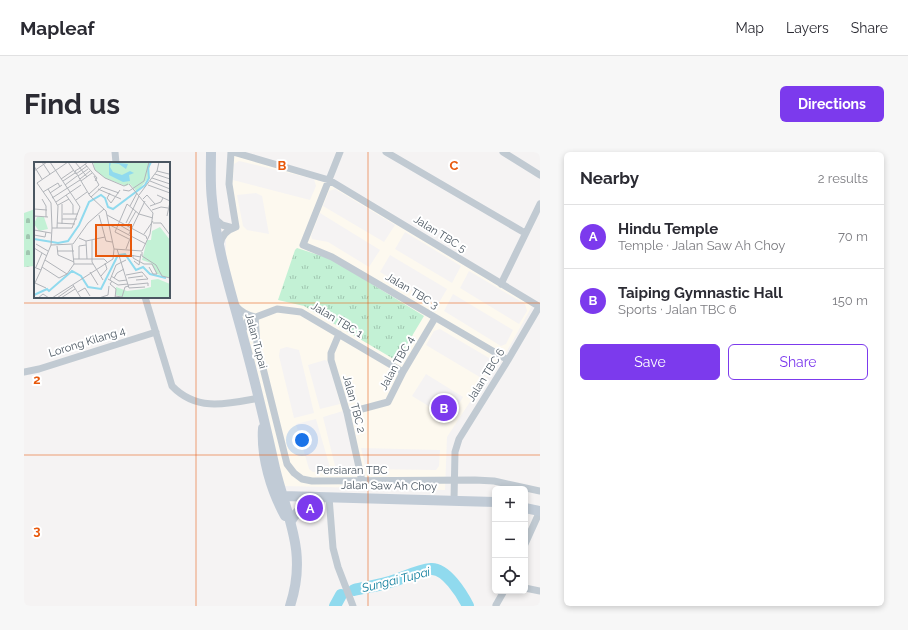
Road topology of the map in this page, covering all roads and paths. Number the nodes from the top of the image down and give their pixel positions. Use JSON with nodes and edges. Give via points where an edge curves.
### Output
{"nodes":[{"id":1,"x":115,"y":152,"type":"edge"},
{"id":2,"x":211,"y":152,"type":"edge"},
{"id":3,"x":232,"y":152,"type":"edge"},
{"id":4,"x":340,"y":152,"type":"edge"},
{"id":5,"x":386,"y":152,"type":"edge"},
{"id":6,"x":503,"y":152,"type":"edge"},
{"id":7,"x":116,"y":162,"type":"edge"},
{"id":8,"x":540,"y":175,"type":"edge"},
{"id":9,"x":329,"y":180,"type":"junction"},
{"id":10,"x":540,"y":204,"type":"edge"},
{"id":11,"x":214,"y":217,"type":"junction"},
{"id":12,"x":233,"y":228,"type":"junction"},
{"id":13,"x":525,"y":233,"type":"junction"},
{"id":14,"x":220,"y":250,"type":"junction"},
{"id":15,"x":501,"y":284,"type":"junction"},
{"id":16,"x":145,"y":298,"type":"edge"},
{"id":17,"x":234,"y":304,"type":"junction"},
{"id":18,"x":540,"y":307,"type":"edge"},
{"id":19,"x":255,"y":317,"type":"junction"},
{"id":20,"x":435,"y":318,"type":"junction"},
{"id":21,"x":156,"y":332,"type":"junction"},
{"id":22,"x":242,"y":332,"type":"junction"},
{"id":23,"x":339,"y":334,"type":"junction"},
{"id":24,"x":508,"y":360,"type":"junction"},
{"id":25,"x":24,"y":372,"type":"edge"},
{"id":26,"x":403,"y":372,"type":"junction"},
{"id":27,"x":259,"y":398,"type":"junction"},
{"id":28,"x":347,"y":413,"type":"junction"},
{"id":29,"x":264,"y":415,"type":"junction"},
{"id":30,"x":454,"y":480,"type":"junction"},
{"id":31,"x":362,"y":481,"type":"junction"},
{"id":32,"x":540,"y":491,"type":"edge"},
{"id":33,"x":283,"y":496,"type":"junction"},
{"id":34,"x":326,"y":497,"type":"junction"},
{"id":35,"x":454,"y":500,"type":"junction"},
{"id":36,"x":492,"y":502,"type":"edge"},
{"id":37,"x":528,"y":509,"type":"edge"},
{"id":38,"x":540,"y":511,"type":"edge"},
{"id":39,"x":291,"y":520,"type":"junction"},
{"id":40,"x":294,"y":533,"type":"junction"},
{"id":41,"x":528,"y":537,"type":"edge"},
{"id":42,"x":528,"y":589,"type":"edge"},
{"id":43,"x":540,"y":591,"type":"edge"},
{"id":44,"x":502,"y":594,"type":"edge"},
{"id":45,"x":496,"y":605,"type":"dead end"},
{"id":46,"x":290,"y":606,"type":"edge"},
{"id":47,"x":353,"y":606,"type":"edge"}],
"edges":[{"from":1,"to":7,"type":"street"},
{"from":2,"to":11,"type":"main road","name":"Jalan Tupai","via":[[210,183]]},
{"from":3,"to":9,"type":"street","name":"Jalan TBC 5"},
{"from":3,"to":12,"type":"street","via":[[229,184],[236,227]]},
{"from":4,"to":9,"type":"street"},
{"from":5,"to":13,"type":"street"},
{"from":6,"to":8,"type":"street"},
{"from":9,"to":15,"type":"street","name":"Jalan TBC 5"},
{"from":9,"to":20,"type":"street","name":"Jalan TBC 3","via":[[303,245],[332,257]]},
{"from":10,"to":13,"type":"street"},
{"from":11,"to":12,"type":"street","via":[[222,225]]},
{"from":11,"to":14,"type":"main road","name":"Jalan Tupai"},
{"from":12,"to":14,"type":"street","via":[[223,236]]},
{"from":13,"to":15,"type":"street"},
{"from":14,"to":17,"type":"main road","name":"Jalan Tupai"},
{"from":15,"to":18,"type":"street","name":"Jalan TBC 5"},
{"from":16,"to":21,"type":"street"},
{"from":17,"to":19,"type":"street","via":[[246,315]]},
{"from":17,"to":22,"type":"main road","name":"Jalan Tupai"},
{"from":18,"to":24,"type":"street","name":"Jalan TBC 6"},
{"from":19,"to":22,"type":"street","via":[[248,320]]},
{"from":19,"to":23,"type":"street","name":"Jalan TBC 1","via":[[277,309],[301,312]]},
{"from":19,"to":31,"type":"street","name":"Persiaran TBC","via":[[257,344],[287,464],[302,479]]},
{"from":20,"to":24,"type":"street","name":"Jalan TBC 3"},
{"from":20,"to":26,"type":"street","name":"Jalan TBC 4"},
{"from":21,"to":25,"type":"street","name":"Lorong Kilang 4"},
{"from":21,"to":27,"type":"street","via":[[172,386],[179,393],[194,401],[213,404]]},
{"from":22,"to":27,"type":"main road","name":"Jalan Tupai"},
{"from":23,"to":26,"type":"street","name":"Jalan TBC 1"},
{"from":23,"to":28,"type":"street","name":"Jalan TBC 2","via":[[331,353],[331,360]]},
{"from":24,"to":30,"type":"street","name":"Jalan TBC 6","via":[[459,439],[455,452]]},
{"from":26,"to":28,"type":"street","name":"Jalan TBC 4","via":[[388,402]]},
{"from":27,"to":29,"type":"main road","name":"Jalan Tupai"},
{"from":28,"to":31,"type":"street","name":"Jalan TBC 2"},
{"from":29,"to":33,"type":"main road","name":"Jalan Tupai"},
{"from":29,"to":40,"type":"main road","via":[[262,440],[266,464],[276,499]]},
{"from":30,"to":31,"type":"street","name":"Persiaran TBC"},
{"from":30,"to":32,"type":"street","name":"Persiaran TBC","via":[[494,481]]},
{"from":30,"to":35,"type":"street","name":"Jalan TBC 6"},
{"from":33,"to":34,"type":"main road","name":"Jalan Saw Ah Choy"},
{"from":33,"to":39,"type":"main road","name":"Jalan Tupai"},
{"from":34,"to":35,"type":"main road","name":"Jalan Saw Ah Choy"},
{"from":34,"to":39,"type":"main road","via":[[300,509]]},
{"from":34,"to":47,"type":"street","via":[[333,548]]},
{"from":35,"to":36,"type":"main road","name":"Jalan Saw Ah Choy"},
{"from":37,"to":38,"type":"main road"},
{"from":38,"to":41,"type":"street"},
{"from":39,"to":40,"type":"main road","name":"Jalan Tupai"},
{"from":40,"to":46,"type":"main road","via":[[297,565],[296,583]]},
{"from":42,"to":43,"type":"street"},
{"from":44,"to":45,"type":"street"}]}
